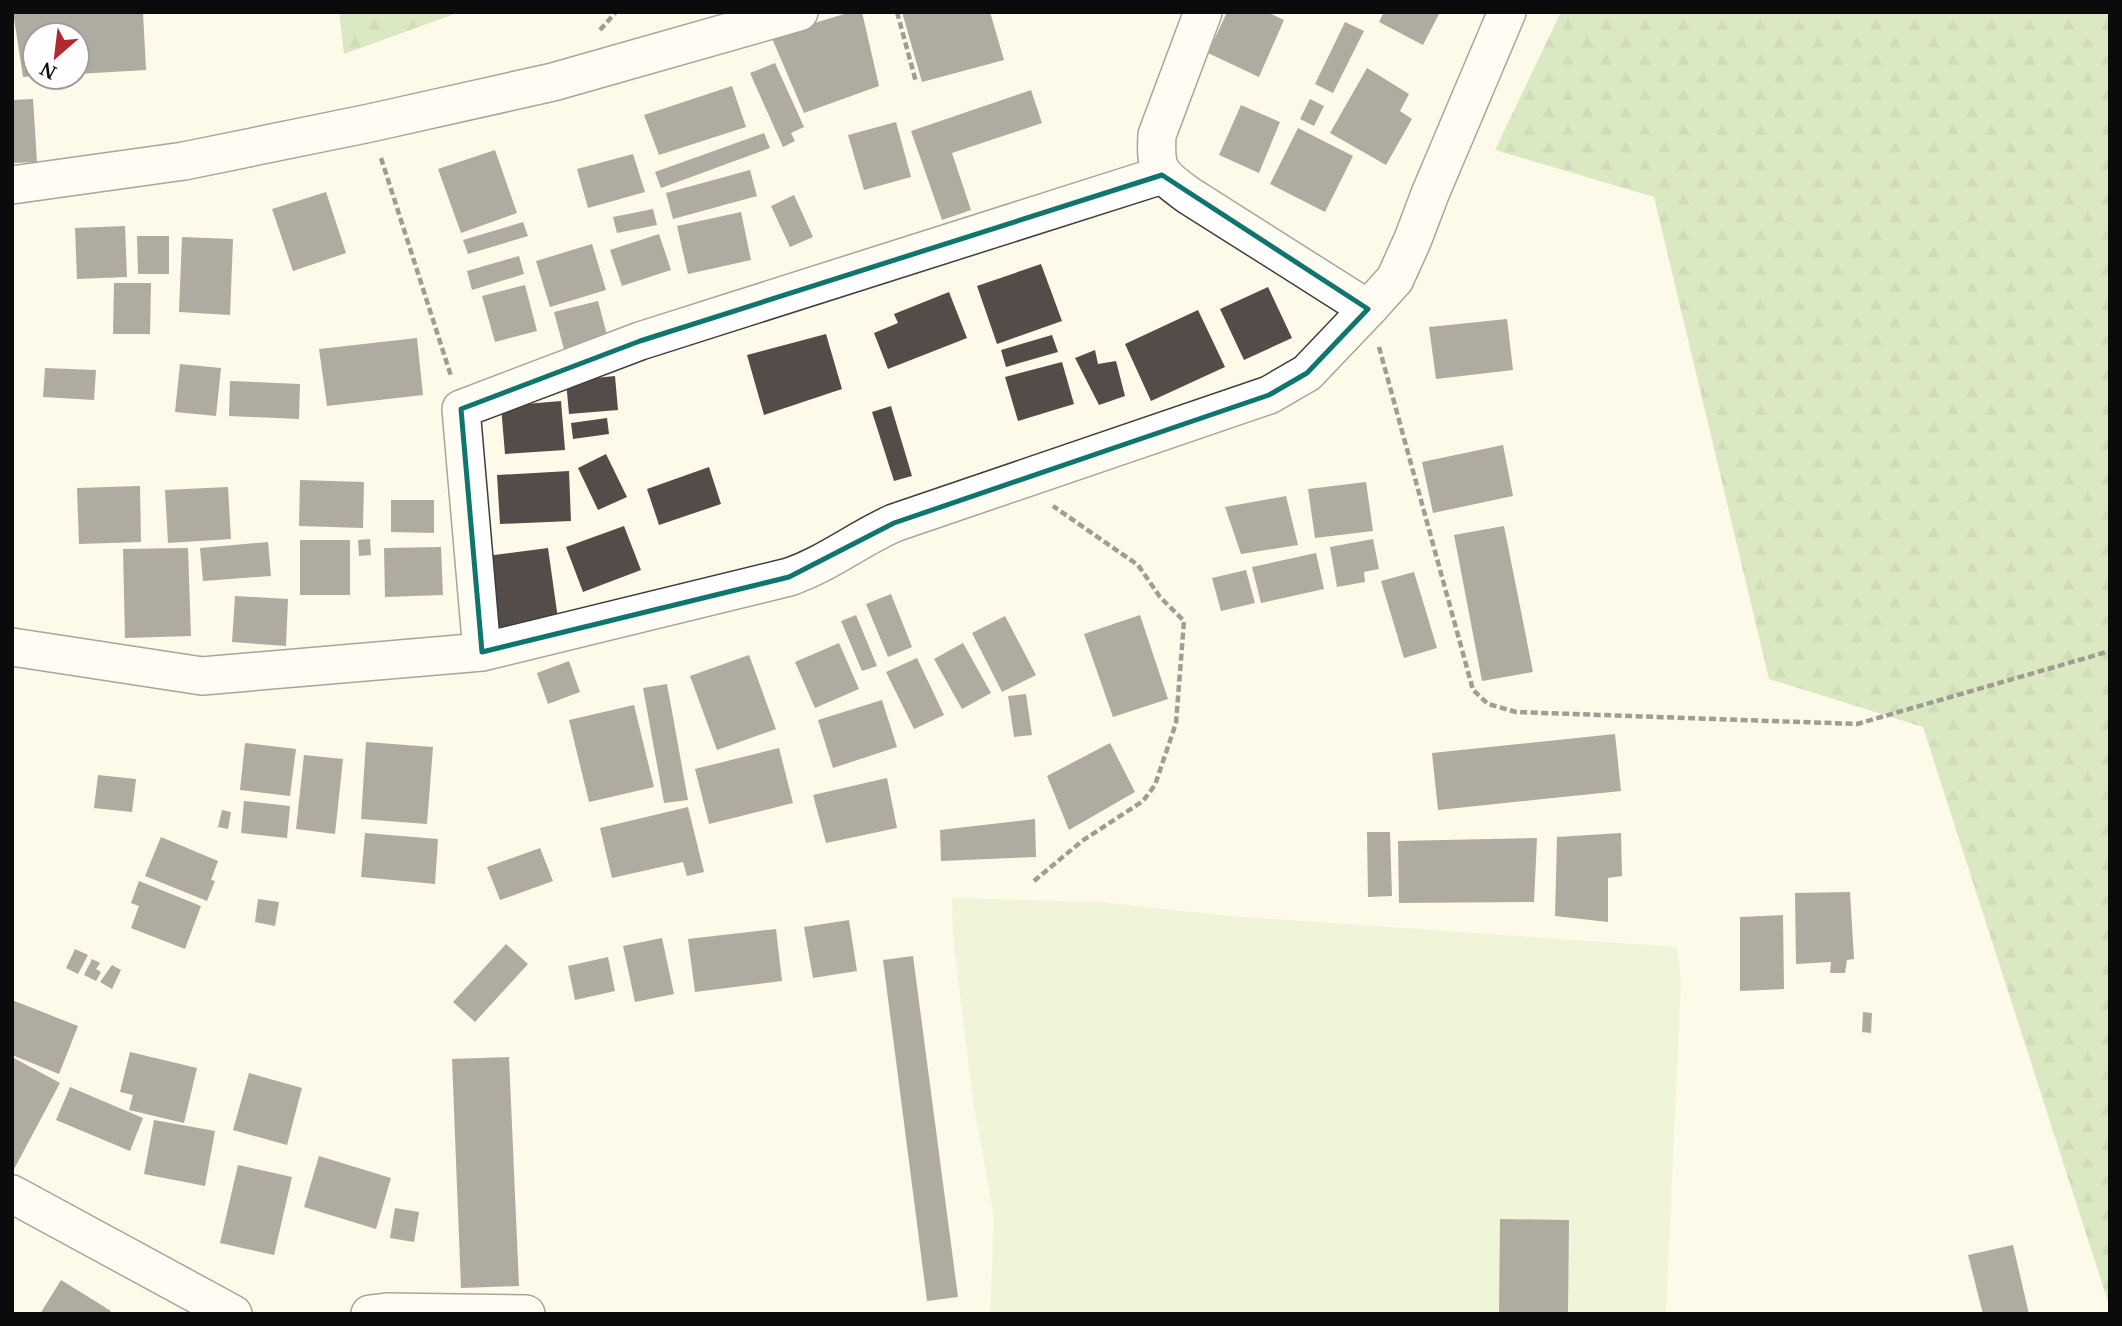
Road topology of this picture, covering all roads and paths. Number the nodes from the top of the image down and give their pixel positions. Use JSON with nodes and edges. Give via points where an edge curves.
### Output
{"nodes":[{"id":1,"x":799,"y":12,"type":"edge"},
{"id":2,"x":897,"y":12,"type":"edge"},
{"id":3,"x":1203,"y":12,"type":"edge"},
{"id":4,"x":1507,"y":12,"type":"edge"},
{"id":5,"x":916,"y":82,"type":"dead end"},
{"id":6,"x":370,"y":123,"type":"junction"},
{"id":7,"x":1162,"y":175,"type":"junction"},
{"id":8,"x":12,"y":185,"type":"edge"},
{"id":9,"x":1368,"y":309,"type":"junction"},
{"id":10,"x":461,"y":409,"type":"junction"},
{"id":11,"x":1024,"y":479,"type":"junction"},
{"id":12,"x":12,"y":647,"type":"edge"},
{"id":13,"x":2110,"y":651,"type":"edge"},
{"id":14,"x":482,"y":652,"type":"junction"},
{"id":15,"x":1034,"y":881,"type":"dead end"},
{"id":16,"x":12,"y":1194,"type":"edge"},
{"id":17,"x":233,"y":1314,"type":"edge"},
{"id":18,"x":370,"y":1314,"type":"edge"},
{"id":19,"x":526,"y":1314,"type":"edge"}],
"edges":[{"from":1,"to":6,"type":"street","via":[[553,82]]},
{"from":2,"to":5,"type":"path"},
{"from":3,"to":7,"type":"street","via":[[1157,135],[1156,157]]},
{"from":4,"to":9,"type":"street","via":[[1409,250],[1395,279]]},
{"from":6,"to":8,"type":"street","via":[[184,161]]},
{"from":6,"to":10,"type":"path"},
{"from":7,"to":9,"type":"street"},
{"from":7,"to":10,"type":"street","via":[[640,341]]},
{"from":9,"to":11,"type":"street","via":[[1307,373],[1269,395]]},
{"from":9,"to":13,"type":"path","via":[[1473,690],[1488,705],[1528,712],[1857,724]]},
{"from":10,"to":14,"type":"street"},
{"from":11,"to":14,"type":"street","via":[[894,523],[789,577]]},
{"from":11,"to":15,"type":"path","via":[[1046,501],[1138,565],[1184,621],[1176,723],[1155,785],[1143,801],[1082,841]]},
{"from":12,"to":14,"type":"street","via":[[202,676]]},
{"from":16,"to":17,"type":"street"},
{"from":18,"to":19,"type":"street"}]}
